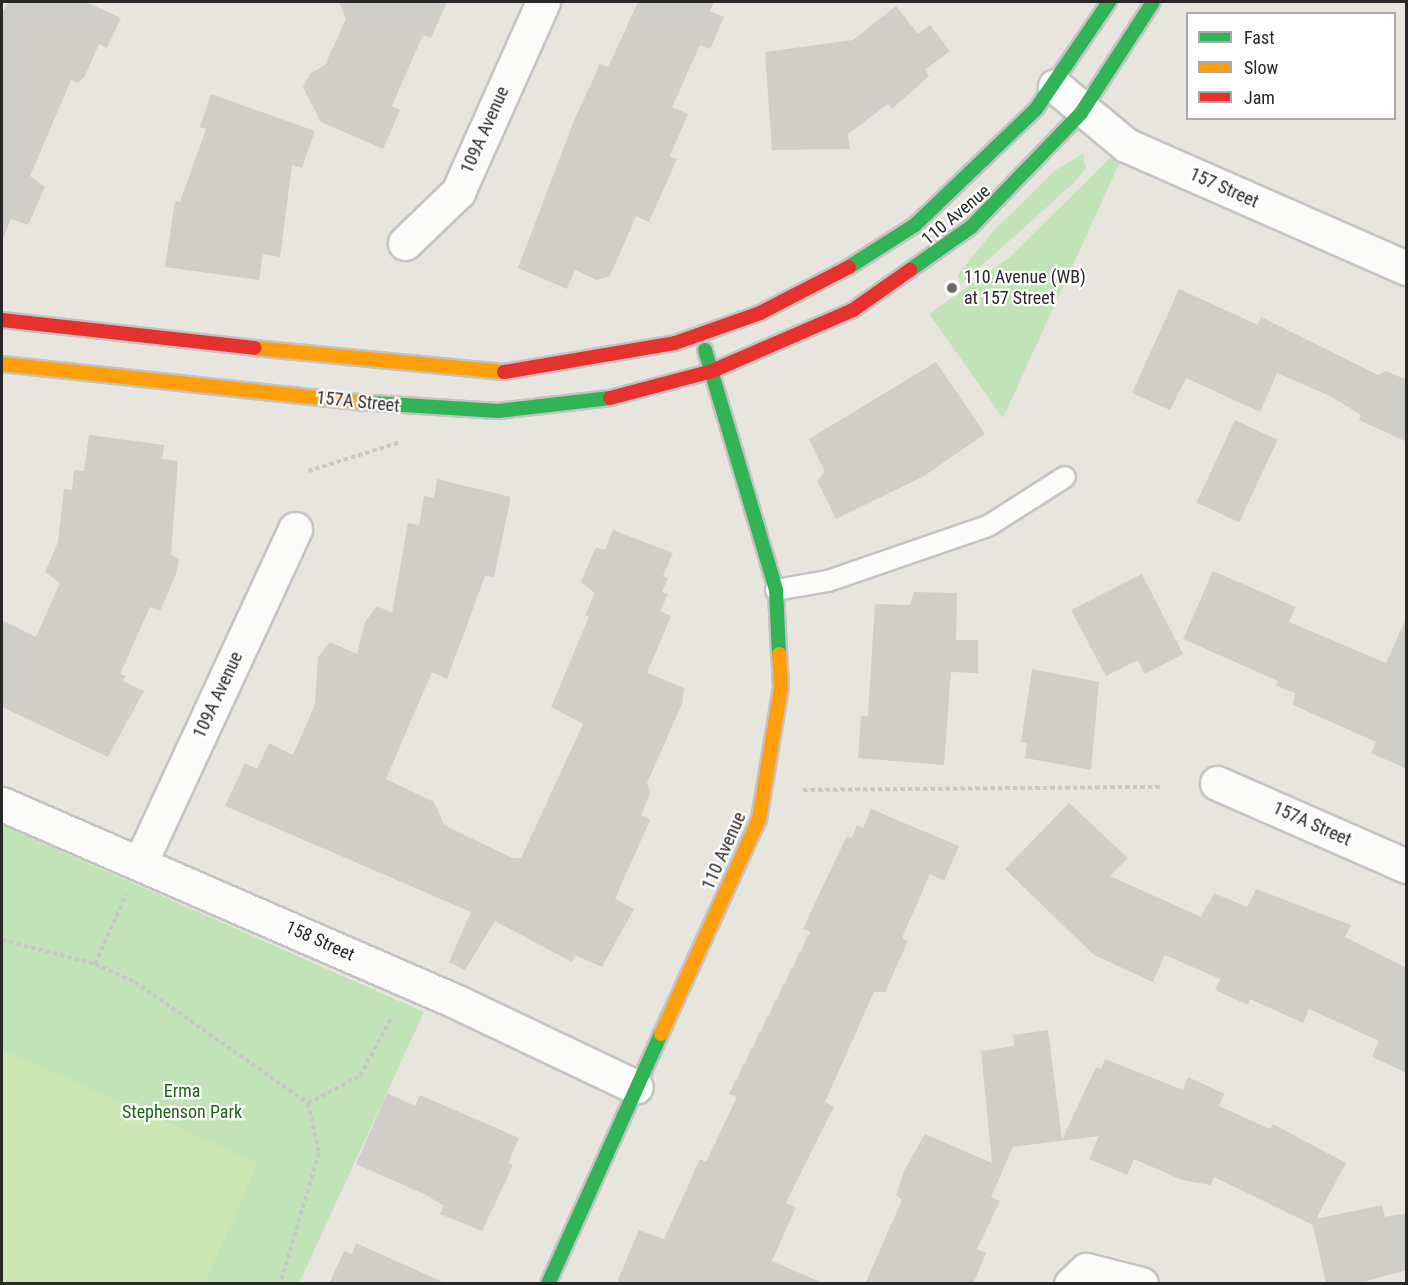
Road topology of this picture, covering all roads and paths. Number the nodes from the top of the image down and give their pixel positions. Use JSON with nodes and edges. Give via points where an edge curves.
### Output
{"nodes":[{"id":1,"x":543,"y":2,"type":"edge"},
{"id":2,"x":1109,"y":2,"type":"edge"},
{"id":3,"x":1153,"y":2,"type":"edge"},
{"id":4,"x":1055,"y":86,"type":"junction"},
{"id":5,"x":1081,"y":113,"type":"junction"},
{"id":6,"x":405,"y":243,"type":"dead end"},
{"id":7,"x":1407,"y":268,"type":"edge"},
{"id":8,"x":2,"y":321,"type":"edge"},
{"id":9,"x":701,"y":333,"type":"junction"},
{"id":10,"x":2,"y":363,"type":"edge"},
{"id":11,"x":712,"y":371,"type":"junction"},
{"id":12,"x":405,"y":440,"type":"dead end"},
{"id":13,"x":308,"y":471,"type":"dead end"},
{"id":14,"x":1065,"y":477,"type":"dead end"},
{"id":15,"x":295,"y":529,"type":"dead end"},
{"id":16,"x":776,"y":590,"type":"junction"},
{"id":17,"x":1217,"y":783,"type":"dead end"},
{"id":18,"x":1162,"y":787,"type":"dead end"},
{"id":19,"x":803,"y":790,"type":"dead end"},
{"id":20,"x":2,"y":804,"type":"edge"},
{"id":21,"x":1407,"y":866,"type":"edge"},
{"id":22,"x":135,"y":875,"type":"junction"},
{"id":23,"x":2,"y":940,"type":"edge"},
{"id":24,"x":95,"y":964,"type":"junction"},
{"id":25,"x":391,"y":1018,"type":"dead end"},
{"id":26,"x":636,"y":1087,"type":"junction"},
{"id":27,"x":308,"y":1104,"type":"junction"},
{"id":28,"x":1078,"y":1277,"type":"edge"},
{"id":29,"x":280,"y":1284,"type":"edge"},
{"id":30,"x":548,"y":1284,"type":"edge"},
{"id":31,"x":1141,"y":1284,"type":"edge"}],
"edges":[{"from":1,"to":6,"type":"street","name":"109A Avenue","via":[[458,192]]},
{"from":2,"to":4,"type":"street","name":"110 Avenue"},
{"from":3,"to":5,"type":"street","name":"110 Avenue"},
{"from":4,"to":5,"type":"street","name":"157 Street"},
{"from":4,"to":9,"type":"street","name":"110 Avenue","via":[[955,192],[894,242],[791,299]]},
{"from":5,"to":7,"type":"street","name":"157 Street","via":[[1126,145]]},
{"from":5,"to":11,"type":"street","name":"110 Avenue","via":[[1006,195],[923,265],[834,321]]},
{"from":8,"to":9,"type":"street","via":[[492,374],[604,359]]},
{"from":9,"to":11,"type":"street","name":"110 Avenue"},
{"from":10,"to":11,"type":"street","name":"157A Street","via":[[413,408],[498,411],[596,401]]},
{"from":11,"to":16,"type":"street","name":"110 Avenue"},
{"from":12,"to":13,"type":"path"},
{"from":14,"to":16,"type":"lane","via":[[988,526],[828,581]]},
{"from":15,"to":22,"type":"street","name":"109A Avenue"},
{"from":16,"to":26,"type":"street","name":"110 Avenue","via":[[781,688],[759,819]]},
{"from":17,"to":21,"type":"street","name":"157A Street"},
{"from":18,"to":19,"type":"path"},
{"from":20,"to":22,"type":"street","name":"158 Street"},
{"from":22,"to":24,"type":"path"},
{"from":22,"to":26,"type":"street","name":"158 Street"},
{"from":23,"to":24,"type":"path"},
{"from":24,"to":27,"type":"path","via":[[135,982]]},
{"from":25,"to":27,"type":"path","via":[[360,1076]]},
{"from":26,"to":30,"type":"street","name":"110 Avenue"},
{"from":27,"to":29,"type":"path","via":[[319,1153]]},
{"from":28,"to":31,"type":"street"}]}
